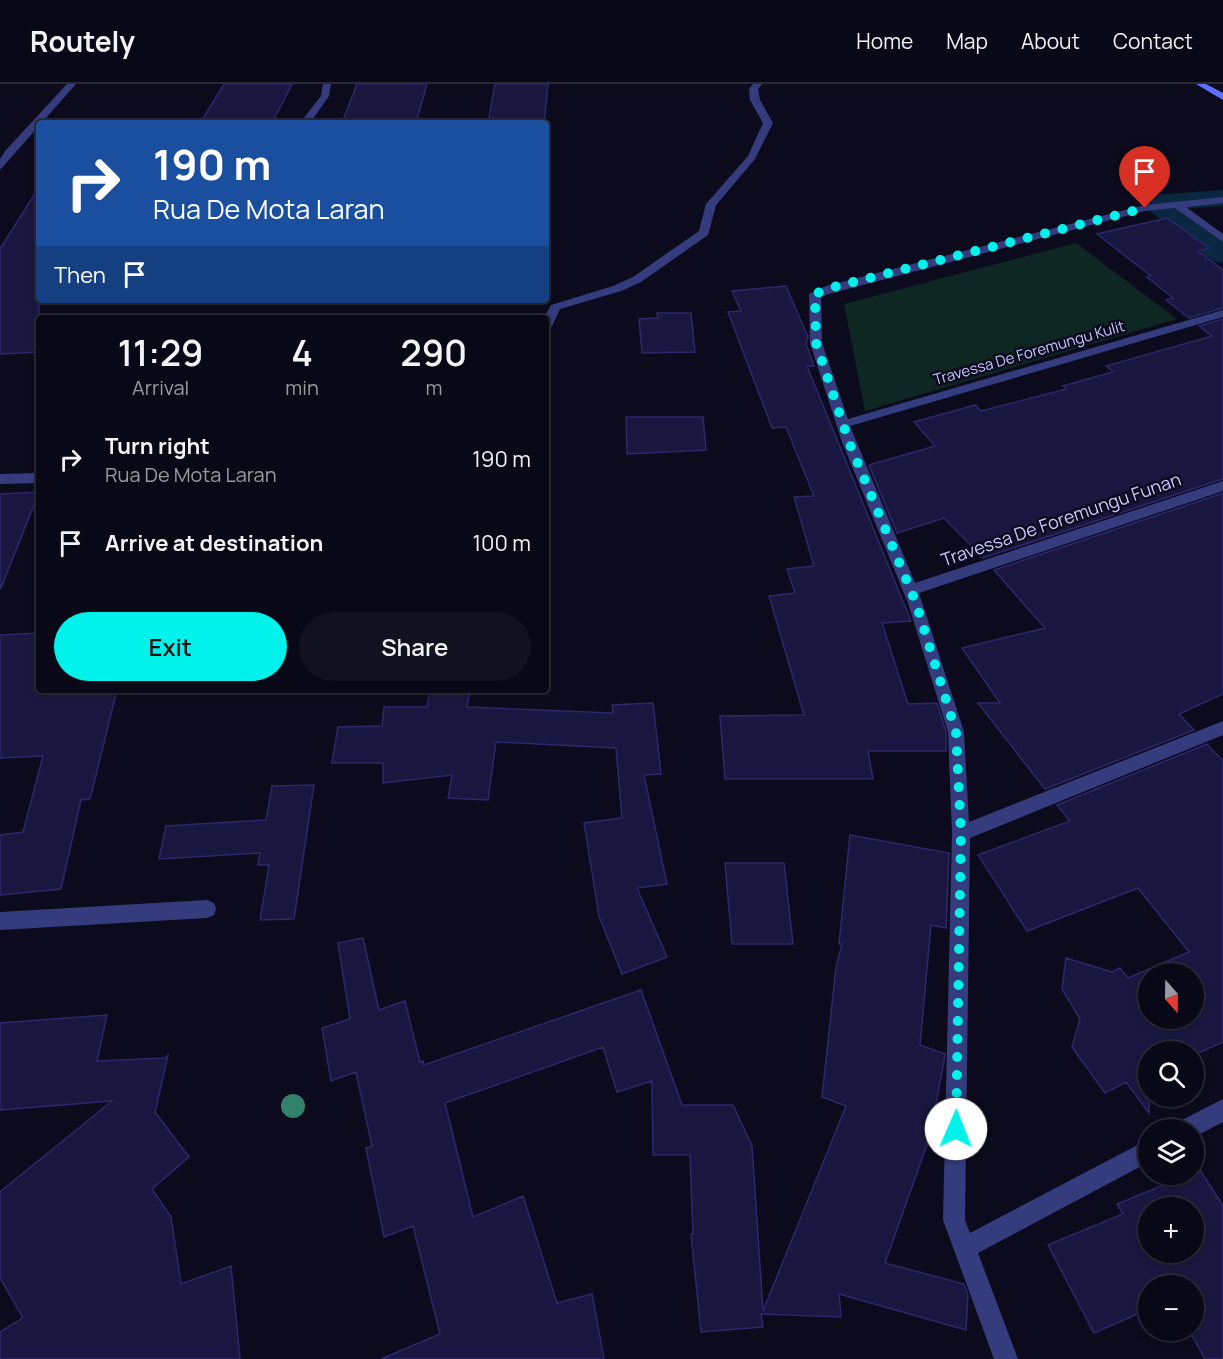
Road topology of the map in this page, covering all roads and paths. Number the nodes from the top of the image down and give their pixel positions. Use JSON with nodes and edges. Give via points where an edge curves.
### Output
{"nodes":[{"id":1,"x":72,"y":84,"type":"edge"},
{"id":2,"x":327,"y":84,"type":"edge"},
{"id":3,"x":758,"y":84,"type":"edge"},
{"id":4,"x":1200,"y":84,"type":"edge"},
{"id":5,"x":1223,"y":97,"type":"edge"},
{"id":6,"x":39,"y":120,"type":"edge"},
{"id":7,"x":307,"y":120,"type":"edge"},
{"id":8,"x":36,"y":123,"type":"edge"},
{"id":9,"x":0,"y":167,"type":"edge"},
{"id":10,"x":1223,"y":201,"type":"edge"},
{"id":11,"x":1176,"y":204,"type":"junction"},
{"id":12,"x":1223,"y":239,"type":"edge"},
{"id":13,"x":1223,"y":313,"type":"edge"},
{"id":14,"x":549,"y":320,"type":"edge"},
{"id":15,"x":844,"y":424,"type":"junction"},
{"id":16,"x":36,"y":478,"type":"edge"},
{"id":17,"x":0,"y":479,"type":"edge"},
{"id":18,"x":1223,"y":486,"type":"edge"},
{"id":19,"x":911,"y":590,"type":"junction"},
{"id":20,"x":1223,"y":728,"type":"edge"},
{"id":21,"x":961,"y":833,"type":"junction"},
{"id":22,"x":207,"y":909,"type":"dead end"},
{"id":23,"x":0,"y":921,"type":"edge"},
{"id":24,"x":1223,"y":1110,"type":"edge"},
{"id":25,"x":1204,"y":1120,"type":"edge"},
{"id":26,"x":1138,"y":1156,"type":"edge"},
{"id":27,"x":965,"y":1248,"type":"junction"},
{"id":28,"x":1006,"y":1359,"type":"edge"}],
"edges":[{"from":1,"to":6,"type":"street"},
{"from":2,"to":7,"type":"street","via":[[325,96]]},
{"from":3,"to":14,"type":"street","via":[[753,89],[755,100],[768,123],[752,157],[711,204],[704,233],[679,248],[670,260],[627,285],[555,308]]},
{"from":4,"to":5,"type":"main road"},
{"from":8,"to":9,"type":"street"},
{"from":10,"to":11,"type":"street"},
{"from":11,"to":12,"type":"street"},
{"from":11,"to":15,"type":"street","via":[[1145,208],[815,294],[816,343]]},
{"from":13,"to":15,"type":"street","name":"Travessa De Foremungu Kulit"},
{"from":15,"to":19,"type":"street"},
{"from":16,"to":17,"type":"street"},
{"from":18,"to":19,"type":"street","name":"Travessa De Foremungu Funan"},
{"from":19,"to":21,"type":"street","via":[[956,732]]},
{"from":20,"to":21,"type":"street"},
{"from":21,"to":27,"type":"street","via":[[954,1220]]},
{"from":22,"to":23,"type":"street"},
{"from":24,"to":25,"type":"street"},
{"from":26,"to":27,"type":"street"},
{"from":27,"to":28,"type":"street"}]}
